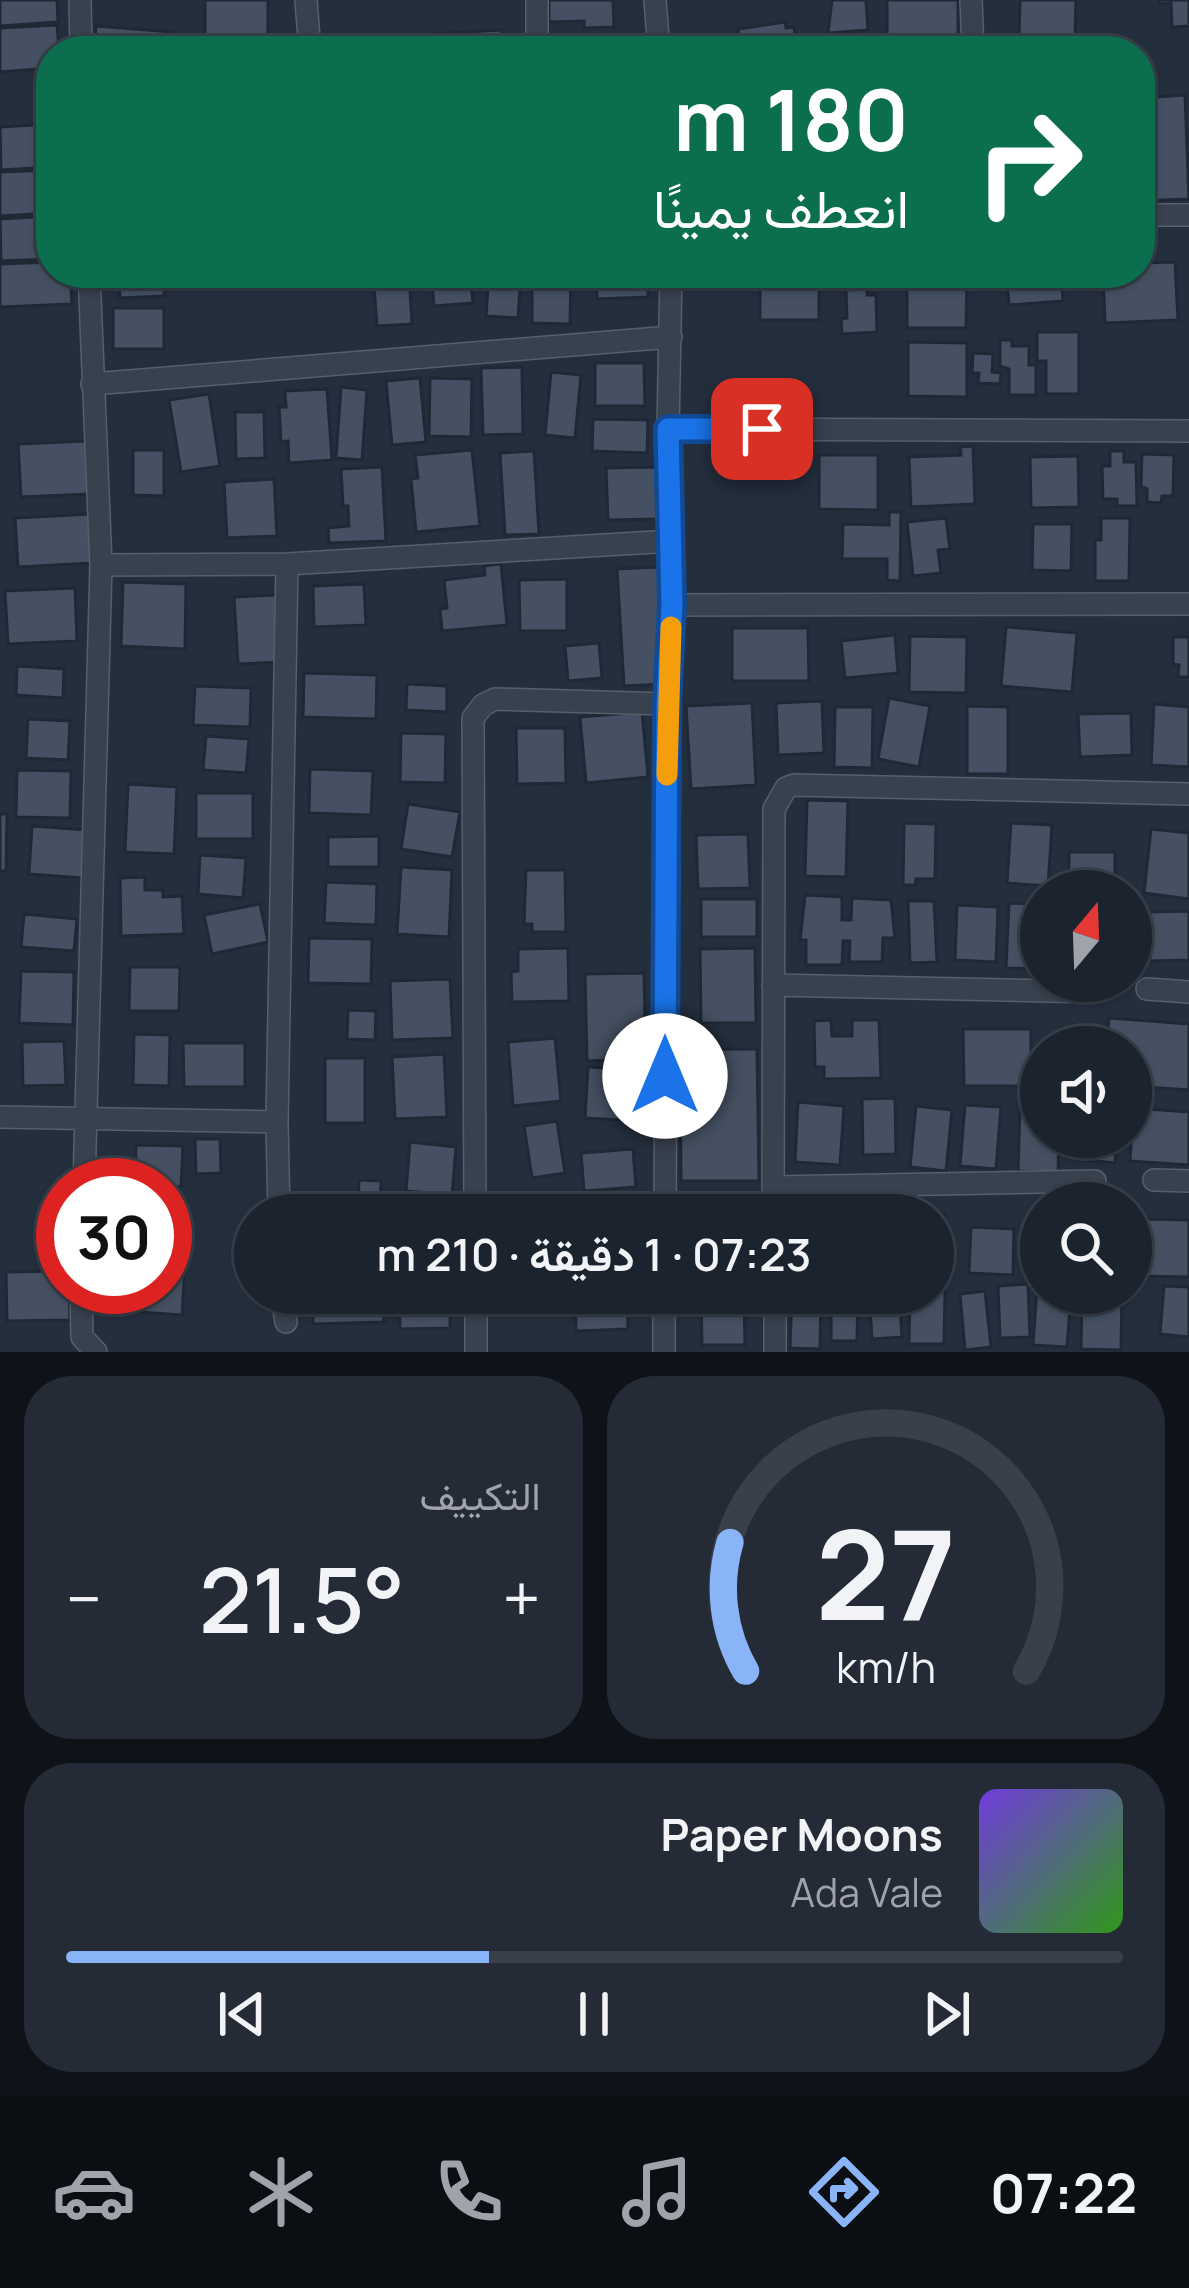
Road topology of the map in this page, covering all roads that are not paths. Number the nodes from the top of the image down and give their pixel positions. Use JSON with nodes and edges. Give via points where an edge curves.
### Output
{"nodes":[{"id":1,"x":80,"y":0,"type":"edge"},
{"id":2,"x":306,"y":0,"type":"edge"},
{"id":3,"x":537,"y":0,"type":"edge"},
{"id":4,"x":655,"y":0,"type":"edge"},
{"id":5,"x":971,"y":0,"type":"edge"},
{"id":6,"x":81,"y":36,"type":"edge"},
{"id":7,"x":309,"y":36,"type":"edge"},
{"id":8,"x":537,"y":36,"type":"edge"},
{"id":9,"x":657,"y":36,"type":"edge"},
{"id":10,"x":972,"y":36,"type":"edge"},
{"id":11,"x":1155,"y":215,"type":"edge"},
{"id":12,"x":1189,"y":215,"type":"edge"},
{"id":13,"x":89,"y":288,"type":"edge"},
{"id":14,"x":671,"y":288,"type":"edge"},
{"id":15,"x":671,"y":337,"type":"junction"},
{"id":16,"x":92,"y":384,"type":"junction"},
{"id":17,"x":668,"y":429,"type":"junction"},
{"id":18,"x":1189,"y":431,"type":"edge"},
{"id":19,"x":672,"y":541,"type":"junction"},
{"id":20,"x":286,"y":564,"type":"junction"},
{"id":21,"x":100,"y":565,"type":"junction"},
{"id":22,"x":1189,"y":604,"type":"edge"},
{"id":23,"x":672,"y":605,"type":"junction"},
{"id":24,"x":667,"y":704,"type":"junction"},
{"id":25,"x":1189,"y":794,"type":"edge"},
{"id":26,"x":773,"y":985,"type":"junction"},
{"id":27,"x":1152,"y":989,"type":"edge"},
{"id":28,"x":1020,"y":990,"type":"edge"},
{"id":29,"x":1189,"y":992,"type":"edge"},
{"id":30,"x":0,"y":1117,"type":"edge"},
{"id":31,"x":86,"y":1118,"type":"junction"},
{"id":32,"x":277,"y":1122,"type":"junction"},
{"id":33,"x":85,"y":1158,"type":"edge"},
{"id":34,"x":1095,"y":1180,"type":"dead end"},
{"id":35,"x":1154,"y":1180,"type":"dead end"},
{"id":36,"x":1189,"y":1181,"type":"edge"},
{"id":37,"x":773,"y":1187,"type":"junction"},
{"id":38,"x":279,"y":1194,"type":"edge"},
{"id":39,"x":475,"y":1194,"type":"edge"},
{"id":40,"x":664,"y":1194,"type":"edge"},
{"id":41,"x":773,"y":1194,"type":"edge"},
{"id":42,"x":82,"y":1314,"type":"edge"},
{"id":43,"x":285,"y":1314,"type":"edge"},
{"id":44,"x":476,"y":1314,"type":"edge"},
{"id":45,"x":664,"y":1314,"type":"edge"},
{"id":46,"x":775,"y":1314,"type":"edge"},
{"id":47,"x":286,"y":1322,"type":"dead end"},
{"id":48,"x":96,"y":1352,"type":"edge"},
{"id":49,"x":476,"y":1352,"type":"edge"},
{"id":50,"x":664,"y":1352,"type":"edge"},
{"id":51,"x":776,"y":1352,"type":"edge"}],
"edges":[{"from":1,"to":6,"type":"street"},
{"from":2,"to":7,"type":"street"},
{"from":3,"to":8,"type":"street"},
{"from":4,"to":9,"type":"street"},
{"from":5,"to":10,"type":"street"},
{"from":11,"to":12,"type":"street"},
{"from":13,"to":16,"type":"street"},
{"from":14,"to":15,"type":"street"},
{"from":15,"to":16,"type":"street"},
{"from":15,"to":17,"type":"street"},
{"from":16,"to":21,"type":"street"},
{"from":17,"to":18,"type":"street"},
{"from":17,"to":19,"type":"street"},
{"from":19,"to":20,"type":"street"},
{"from":19,"to":23,"type":"street"},
{"from":20,"to":21,"type":"street"},
{"from":20,"to":32,"type":"street"},
{"from":21,"to":31,"type":"street"},
{"from":22,"to":23,"type":"street"},
{"from":23,"to":24,"type":"street"},
{"from":24,"to":39,"type":"street","via":[[495,700],[473,718]]},
{"from":24,"to":40,"type":"street"},
{"from":25,"to":26,"type":"street","via":[[785,788],[774,809]]},
{"from":26,"to":28,"type":"street"},
{"from":26,"to":37,"type":"street"},
{"from":27,"to":29,"type":"street"},
{"from":30,"to":31,"type":"street"},
{"from":31,"to":32,"type":"street"},
{"from":31,"to":33,"type":"street"},
{"from":32,"to":38,"type":"street"},
{"from":34,"to":37,"type":"street"},
{"from":35,"to":36,"type":"street"},
{"from":37,"to":41,"type":"street"},
{"from":42,"to":48,"type":"street","via":[[82,1336]]},
{"from":43,"to":47,"type":"street"},
{"from":44,"to":49,"type":"street"},
{"from":45,"to":50,"type":"street"},
{"from":46,"to":51,"type":"street"}]}
